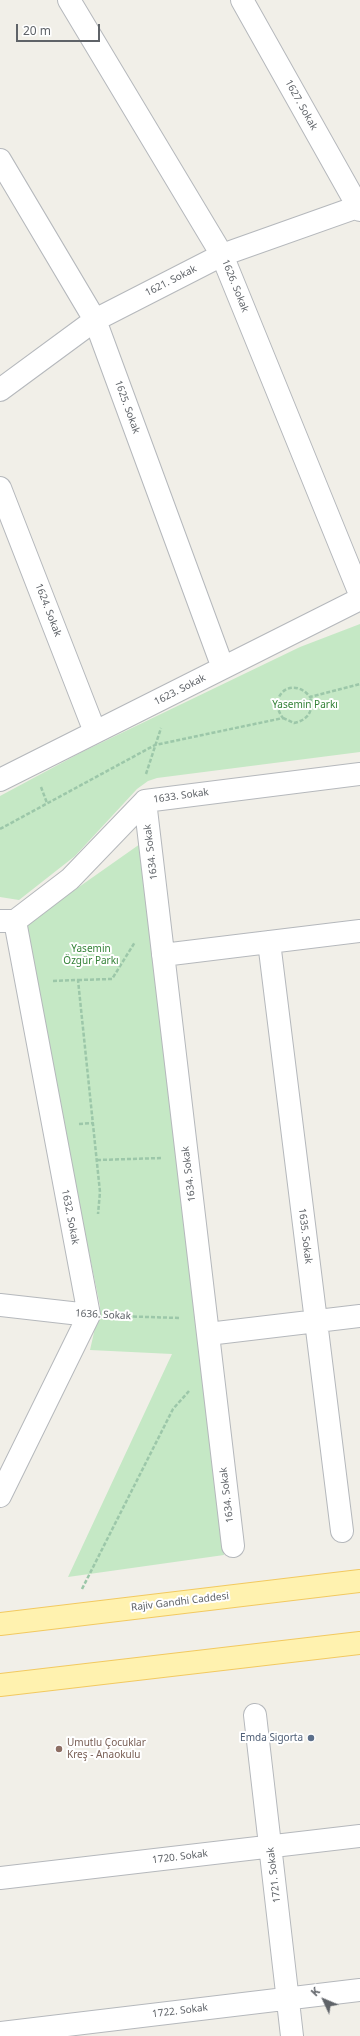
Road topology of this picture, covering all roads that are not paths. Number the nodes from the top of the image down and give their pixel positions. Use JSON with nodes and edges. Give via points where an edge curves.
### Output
{"nodes":[{"id":1,"x":69,"y":0,"type":"edge"},
{"id":2,"x":242,"y":0,"type":"edge"},
{"id":3,"x":0,"y":160,"type":"edge"},
{"id":4,"x":360,"y":207,"type":"edge"},
{"id":5,"x":222,"y":255,"type":"junction"},
{"id":6,"x":95,"y":320,"type":"junction"},
{"id":7,"x":0,"y":390,"type":"edge"},
{"id":8,"x":0,"y":488,"type":"edge"},
{"id":9,"x":360,"y":594,"type":"edge"},
{"id":10,"x":360,"y":599,"type":"edge"},
{"id":11,"x":223,"y":668,"type":"junction"},
{"id":12,"x":96,"y":732,"type":"junction"},
{"id":13,"x":360,"y":774,"type":"edge"},
{"id":14,"x":0,"y":780,"type":"edge"},
{"id":15,"x":145,"y":801,"type":"junction"},
{"id":16,"x":8,"y":921,"type":"edge"},
{"id":17,"x":360,"y":932,"type":"edge"},
{"id":18,"x":269,"y":942,"type":"junction"},
{"id":19,"x":163,"y":955,"type":"junction"},
{"id":20,"x":0,"y":1305,"type":"edge"},
{"id":21,"x":89,"y":1315,"type":"junction"},
{"id":22,"x":360,"y":1316,"type":"edge"},
{"id":23,"x":316,"y":1321,"type":"junction"},
{"id":24,"x":207,"y":1326,"type":"junction"},
{"id":25,"x":0,"y":1496,"type":"edge"},
{"id":26,"x":342,"y":1531,"type":"dead end"},
{"id":27,"x":233,"y":1546,"type":"dead end"},
{"id":28,"x":360,"y":1581,"type":"edge"},
{"id":29,"x":0,"y":1624,"type":"edge"},
{"id":30,"x":360,"y":1644,"type":"edge"},
{"id":31,"x":0,"y":1685,"type":"edge"},
{"id":32,"x":255,"y":1715,"type":"dead end"},
{"id":33,"x":360,"y":1836,"type":"edge"},
{"id":34,"x":270,"y":1846,"type":"junction"},
{"id":35,"x":0,"y":1878,"type":"edge"},
{"id":36,"x":360,"y":1990,"type":"edge"},
{"id":37,"x":288,"y":1998,"type":"junction"},
{"id":38,"x":0,"y":2033,"type":"edge"},
{"id":39,"x":292,"y":2036,"type":"edge"}],
"edges":[{"from":1,"to":5,"type":"street","name":"1626. Sokak"},
{"from":2,"to":4,"type":"street","name":"1627. Sokak"},
{"from":3,"to":6,"type":"street","name":"1625. Sokak"},
{"from":4,"to":5,"type":"street","name":"1621. Sokak"},
{"from":5,"to":6,"type":"street","name":"1621. Sokak"},
{"from":5,"to":9,"type":"street","name":"1626. Sokak"},
{"from":6,"to":7,"type":"street","name":"1621. Sokak"},
{"from":6,"to":11,"type":"street","name":"1625. Sokak"},
{"from":8,"to":12,"type":"street","name":"1624. Sokak"},
{"from":10,"to":11,"type":"street","name":"1623. Sokak"},
{"from":11,"to":12,"type":"street","name":"1623. Sokak"},
{"from":12,"to":14,"type":"street","name":"1623. Sokak"},
{"from":13,"to":15,"type":"street","name":"1633. Sokak"},
{"from":15,"to":16,"type":"street","name":"1633. Sokak","via":[[84,866]]},
{"from":15,"to":19,"type":"street","name":"1634. Sokak"},
{"from":16,"to":21,"type":"street","name":"1632. Sokak","via":[[26,982]]},
{"from":17,"to":18,"type":"street"},
{"from":18,"to":19,"type":"street"},
{"from":18,"to":23,"type":"street","name":"1635. Sokak"},
{"from":19,"to":24,"type":"street","name":"1634. Sokak"},
{"from":20,"to":21,"type":"street","name":"1636. Sokak"},
{"from":21,"to":25,"type":"street"},
{"from":22,"to":23,"type":"street"},
{"from":23,"to":24,"type":"street"},
{"from":23,"to":26,"type":"street","name":"1635. Sokak"},
{"from":24,"to":27,"type":"street","name":"1634. Sokak"},
{"from":28,"to":29,"type":"main road","name":"Rajiv Gandhi Caddesi"},
{"from":30,"to":31,"type":"main road"},
{"from":32,"to":34,"type":"street","name":"1721. Sokak"},
{"from":33,"to":34,"type":"street","name":"1720. Sokak"},
{"from":34,"to":35,"type":"street","name":"1720. Sokak"},
{"from":34,"to":37,"type":"street","name":"1721. Sokak"},
{"from":36,"to":37,"type":"street","name":"1722. Sokak"},
{"from":37,"to":38,"type":"street","name":"1722. Sokak"},
{"from":37,"to":39,"type":"street","name":"1721. Sokak"}]}
